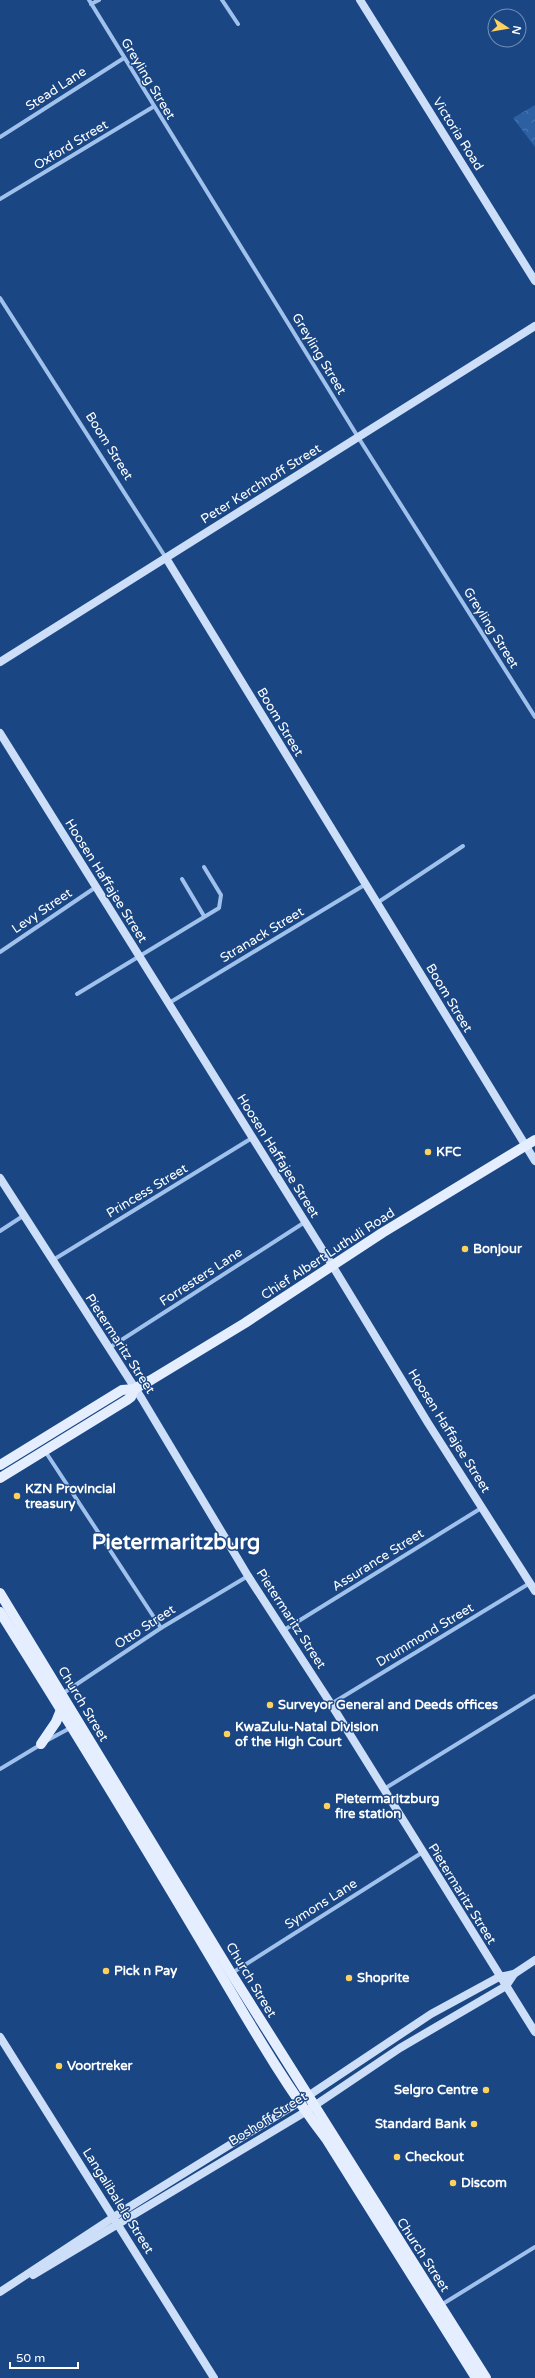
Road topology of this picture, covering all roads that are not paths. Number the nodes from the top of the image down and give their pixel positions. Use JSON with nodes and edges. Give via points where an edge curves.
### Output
{"nodes":[{"id":1,"x":89,"y":0,"type":"edge"},
{"id":2,"x":98,"y":0,"type":"edge"},
{"id":3,"x":222,"y":0,"type":"edge"},
{"id":4,"x":360,"y":0,"type":"edge"},
{"id":5,"x":91,"y":4,"type":"junction"},
{"id":6,"x":238,"y":24,"type":"dead end"},
{"id":7,"x":124,"y":58,"type":"junction"},
{"id":8,"x":153,"y":107,"type":"junction"},
{"id":9,"x":0,"y":137,"type":"edge"},
{"id":10,"x":0,"y":200,"type":"edge"},
{"id":11,"x":535,"y":281,"type":"edge"},
{"id":12,"x":0,"y":298,"type":"edge"},
{"id":13,"x":535,"y":326,"type":"edge"},
{"id":14,"x":358,"y":437,"type":"junction"},
{"id":15,"x":166,"y":558,"type":"junction"},
{"id":16,"x":0,"y":662,"type":"edge"},
{"id":17,"x":535,"y":717,"type":"edge"},
{"id":18,"x":0,"y":733,"type":"edge"},
{"id":19,"x":463,"y":846,"type":"dead end"},
{"id":20,"x":204,"y":867,"type":"dead end"},
{"id":21,"x":182,"y":878,"type":"dead end"},
{"id":22,"x":366,"y":884,"type":"junction"},
{"id":23,"x":96,"y":887,"type":"junction"},
{"id":24,"x":377,"y":903,"type":"junction"},
{"id":25,"x":204,"y":916,"type":"junction"},
{"id":26,"x":0,"y":952,"type":"edge"},
{"id":27,"x":139,"y":955,"type":"junction"},
{"id":28,"x":78,"y":994,"type":"dead end"},
{"id":29,"x":169,"y":1003,"type":"junction"},
{"id":30,"x":252,"y":1138,"type":"junction"},
{"id":31,"x":535,"y":1140,"type":"edge"},
{"id":32,"x":526,"y":1146,"type":"junction"},
{"id":33,"x":535,"y":1161,"type":"edge"},
{"id":34,"x":0,"y":1178,"type":"edge"},
{"id":35,"x":23,"y":1216,"type":"junction"},
{"id":36,"x":305,"y":1222,"type":"junction"},
{"id":37,"x":0,"y":1232,"type":"edge"},
{"id":38,"x":51,"y":1261,"type":"junction"},
{"id":39,"x":332,"y":1265,"type":"junction"},
{"id":40,"x":108,"y":1348,"type":"junction"},
{"id":41,"x":134,"y":1389,"type":"junction"},
{"id":42,"x":44,"y":1451,"type":"junction"},
{"id":43,"x":0,"y":1465,"type":"edge"},
{"id":44,"x":0,"y":1478,"type":"edge"},
{"id":45,"x":483,"y":1507,"type":"junction"},
{"id":46,"x":248,"y":1576,"type":"junction"},
{"id":47,"x":530,"y":1583,"type":"junction"},
{"id":48,"x":535,"y":1591,"type":"edge"},
{"id":49,"x":0,"y":1593,"type":"edge"},
{"id":50,"x":0,"y":1612,"type":"edge"},
{"id":51,"x":161,"y":1628,"type":"junction"},
{"id":52,"x":284,"y":1630,"type":"junction"},
{"id":53,"x":58,"y":1696,"type":"junction"},
{"id":54,"x":535,"y":1696,"type":"edge"},
{"id":55,"x":331,"y":1704,"type":"junction"},
{"id":56,"x":61,"y":1710,"type":"junction"},
{"id":57,"x":75,"y":1725,"type":"junction"},
{"id":58,"x":41,"y":1744,"type":"junction"},
{"id":59,"x":0,"y":1769,"type":"edge"},
{"id":60,"x":383,"y":1789,"type":"junction"},
{"id":61,"x":423,"y":1852,"type":"junction"},
{"id":62,"x":535,"y":1960,"type":"edge"},
{"id":63,"x":231,"y":1973,"type":"junction"},
{"id":64,"x":514,"y":1974,"type":"junction"},
{"id":65,"x":499,"y":1977,"type":"junction"},
{"id":66,"x":506,"y":1986,"type":"junction"},
{"id":67,"x":535,"y":2032,"type":"edge"},
{"id":68,"x":0,"y":2037,"type":"edge"},
{"id":69,"x":307,"y":2096,"type":"junction"},
{"id":70,"x":299,"y":2102,"type":"junction"},
{"id":71,"x":314,"y":2105,"type":"junction"},
{"id":72,"x":305,"y":2112,"type":"junction"},
{"id":73,"x":114,"y":2217,"type":"junction"},
{"id":74,"x":119,"y":2225,"type":"junction"},
{"id":75,"x":535,"y":2247,"type":"edge"},
{"id":76,"x":27,"y":2276,"type":"junction"},
{"id":77,"x":0,"y":2292,"type":"edge"},
{"id":78,"x":437,"y":2308,"type":"junction"},
{"id":79,"x":214,"y":2378,"type":"edge"},
{"id":80,"x":476,"y":2378,"type":"edge"},
{"id":81,"x":486,"y":2378,"type":"edge"}],
"edges":[{"from":1,"to":5,"type":"street","name":"Greyling Street"},
{"from":2,"to":5,"type":"street"},
{"from":3,"to":6,"type":"street"},
{"from":4,"to":11,"type":"street","name":"Victoria Road"},
{"from":5,"to":7,"type":"street","name":"Greyling Street"},
{"from":7,"to":8,"type":"street","name":"Greyling Street"},
{"from":7,"to":9,"type":"street","name":"Stead Lane"},
{"from":8,"to":10,"type":"street","name":"Oxford Street"},
{"from":8,"to":14,"type":"street","name":"Greyling Street","via":[[257,270]]},
{"from":12,"to":15,"type":"street","name":"Boom Street"},
{"from":13,"to":14,"type":"street","name":"Peter Kerchhoff Street"},
{"from":14,"to":15,"type":"street","name":"Peter Kerchhoff Street"},
{"from":14,"to":17,"type":"street","name":"Greyling Street"},
{"from":15,"to":16,"type":"street","name":"Peter Kerchhoff Street"},
{"from":15,"to":22,"type":"street","name":"Boom Street"},
{"from":18,"to":23,"type":"street","name":"Hoosen Haffajee Street"},
{"from":19,"to":24,"type":"street"},
{"from":20,"to":25,"type":"street","via":[[221,895],[221,902],[219,908]]},
{"from":21,"to":25,"type":"street"},
{"from":22,"to":24,"type":"street","name":"Boom Street"},
{"from":22,"to":29,"type":"street","name":"Stranack Street"},
{"from":23,"to":26,"type":"street","name":"Levy Street"},
{"from":23,"to":27,"type":"street","name":"Hoosen Haffajee Street"},
{"from":24,"to":32,"type":"street","name":"Boom Street"},
{"from":25,"to":27,"type":"street"},
{"from":27,"to":28,"type":"street"},
{"from":27,"to":29,"type":"street","name":"Hoosen Haffajee Street"},
{"from":29,"to":30,"type":"street","name":"Hoosen Haffajee Street"},
{"from":30,"to":36,"type":"street","name":"Hoosen Haffajee Street"},
{"from":30,"to":38,"type":"street","name":"Princess Street"},
{"from":31,"to":32,"type":"main road","name":"Chief Albert Luthuli Road"},
{"from":32,"to":33,"type":"street","name":"Boom Street"},
{"from":32,"to":39,"type":"main road","name":"Chief Albert Luthuli Road"},
{"from":34,"to":35,"type":"street","name":"Pietermaritz Street"},
{"from":35,"to":37,"type":"street"},
{"from":35,"to":38,"type":"street","name":"Pietermaritz Street"},
{"from":36,"to":39,"type":"street","name":"Hoosen Haffajee Street"},
{"from":36,"to":40,"type":"street","name":"Forresters Lane"},
{"from":38,"to":40,"type":"street","name":"Pietermaritz Street"},
{"from":39,"to":41,"type":"main road","name":"Chief Albert Luthuli Road","via":[[245,1323]]},
{"from":39,"to":45,"type":"street","name":"Hoosen Haffajee Street","via":[[428,1423]]},
{"from":40,"to":41,"type":"street","name":"Pietermaritz Street"},
{"from":41,"to":42,"type":"main road","name":"Chief Albert Luthuli Road","via":[[127,1400]]},
{"from":41,"to":43,"type":"main road","name":"Chief Albert Luthuli Road","via":[[122,1390]]},
{"from":41,"to":46,"type":"street","name":"Pietermaritz Street"},
{"from":42,"to":44,"type":"main road","name":"Chief Albert Luthuli Road"},
{"from":42,"to":51,"type":"street"},
{"from":45,"to":47,"type":"street","name":"Hoosen Haffajee Street"},
{"from":45,"to":52,"type":"street","name":"Assurance Street"},
{"from":46,"to":51,"type":"street","name":"Otto Street"},
{"from":46,"to":52,"type":"street","name":"Pietermaritz Street"},
{"from":47,"to":48,"type":"street","name":"Hoosen Haffajee Street"},
{"from":47,"to":55,"type":"street","name":"Drummond Street"},
{"from":49,"to":53,"type":"main road","name":"Church Street"},
{"from":50,"to":53,"type":"main road","name":"Church Street"},
{"from":51,"to":53,"type":"street","name":"Otto Street"},
{"from":52,"to":55,"type":"street","name":"Pietermaritz Street"},
{"from":53,"to":56,"type":"main road","name":"Church Street"},
{"from":53,"to":57,"type":"main road","name":"Church Street"},
{"from":54,"to":60,"type":"street"},
{"from":55,"to":60,"type":"street","name":"Pietermaritz Street"},
{"from":56,"to":57,"type":"main road","name":"Church Street"},
{"from":56,"to":58,"type":"main road"},
{"from":57,"to":58,"type":"street"},
{"from":57,"to":63,"type":"main road","name":"Church Street"},
{"from":57,"to":70,"type":"main road","name":"Church Street"},
{"from":58,"to":59,"type":"street"},
{"from":60,"to":61,"type":"street","name":"Pietermaritz Street"},
{"from":61,"to":63,"type":"street","name":"Symons Lane"},
{"from":61,"to":65,"type":"street","name":"Pietermaritz Street"},
{"from":62,"to":64,"type":"street","name":"Boshoff Street"},
{"from":63,"to":69,"type":"main road","name":"Church Street"},
{"from":64,"to":65,"type":"street","name":"Boshoff Street"},
{"from":64,"to":66,"type":"street","name":"Boshoff Street"},
{"from":65,"to":66,"type":"street","name":"Pietermaritz Street"},
{"from":65,"to":69,"type":"street","name":"Boshoff Street","via":[[431,2014]]},
{"from":66,"to":67,"type":"street","name":"Pietermaritz Street"},
{"from":66,"to":71,"type":"street","name":"Boshoff Street","via":[[400,2048]]},
{"from":68,"to":73,"type":"street","name":"Langalibalele Street"},
{"from":69,"to":70,"type":"street","name":"Boshoff Street"},
{"from":69,"to":71,"type":"main road","name":"Church Street"},
{"from":70,"to":72,"type":"main road","name":"Church Street"},
{"from":70,"to":73,"type":"street","name":"Boshoff Street"},
{"from":71,"to":72,"type":"street","name":"Boshoff Street"},
{"from":71,"to":78,"type":"main road","name":"Church Street"},
{"from":72,"to":74,"type":"street","name":"Boshoff Street"},
{"from":72,"to":78,"type":"main road","name":"Church Street","via":[[327,2140],[398,2256]]},
{"from":73,"to":74,"type":"street","name":"Langalibalele Street"},
{"from":73,"to":76,"type":"street","name":"Boshoff Street"},
{"from":74,"to":76,"type":"street","name":"Boshoff Street","via":[[52,2266],[35,2275]]},
{"from":74,"to":79,"type":"street","name":"Langalibalele Street"},
{"from":75,"to":78,"type":"street"},
{"from":76,"to":77,"type":"street","name":"Boshoff Street"},
{"from":78,"to":80,"type":"main road","name":"Church Street"},
{"from":78,"to":81,"type":"main road","name":"Church Street"}]}
